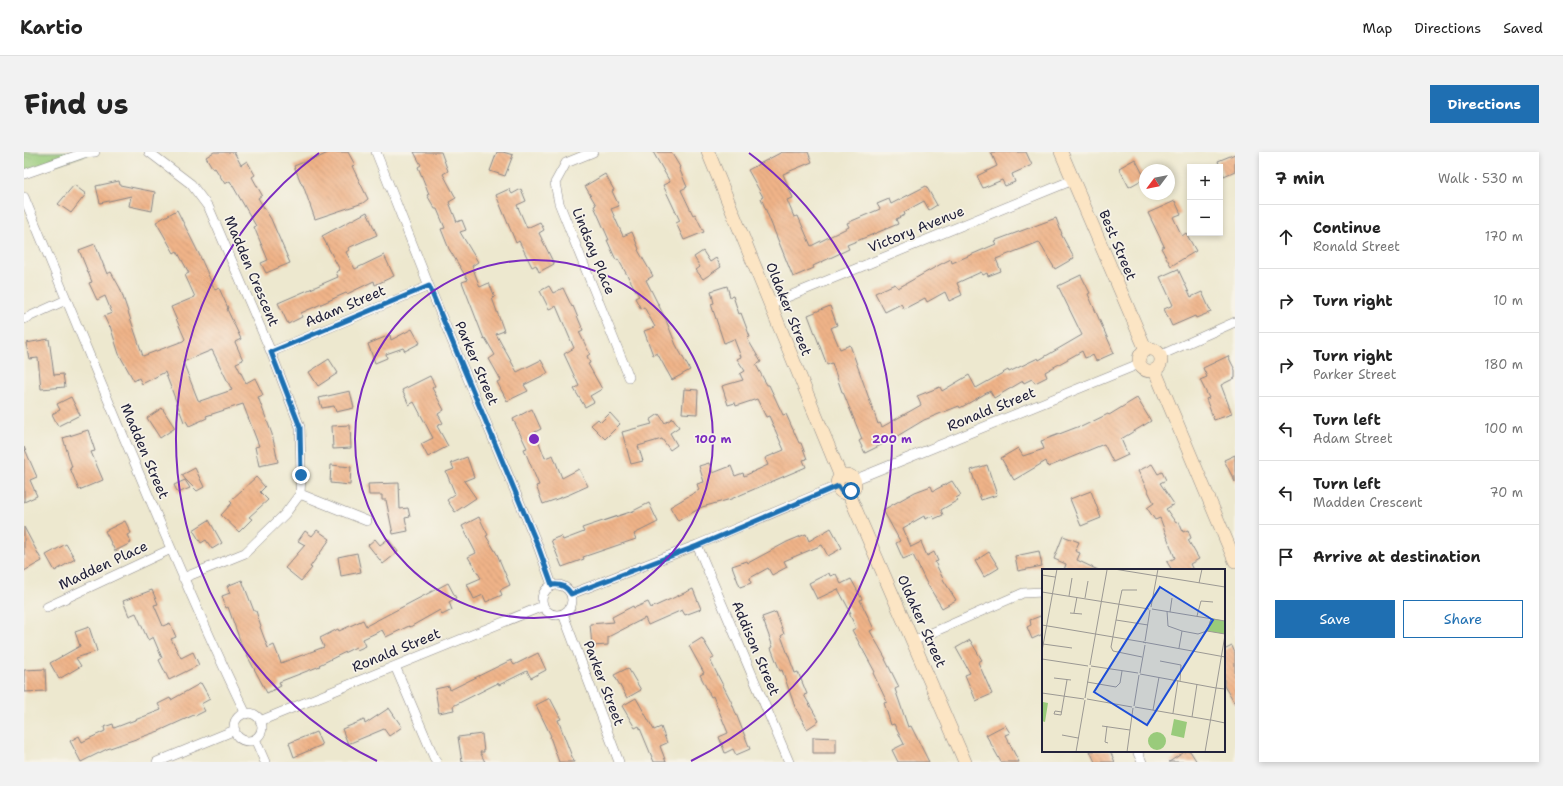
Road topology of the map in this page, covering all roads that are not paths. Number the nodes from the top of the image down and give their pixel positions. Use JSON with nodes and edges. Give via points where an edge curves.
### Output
{"nodes":[{"id":1,"x":95,"y":152,"type":"edge"},
{"id":2,"x":149,"y":152,"type":"edge"},
{"id":3,"x":376,"y":152,"type":"edge"},
{"id":4,"x":593,"y":152,"type":"edge"},
{"id":5,"x":708,"y":152,"type":"edge"},
{"id":6,"x":1061,"y":152,"type":"edge"},
{"id":7,"x":24,"y":174,"type":"edge"},
{"id":8,"x":1073,"y":180,"type":"junction"},
{"id":9,"x":24,"y":197,"type":"edge"},
{"id":10,"x":429,"y":286,"type":"junction"},
{"id":11,"x":66,"y":300,"type":"junction"},
{"id":12,"x":770,"y":304,"type":"junction"},
{"id":13,"x":24,"y":319,"type":"edge"},
{"id":14,"x":1235,"y":322,"type":"edge"},
{"id":15,"x":1146,"y":350,"type":"junction"},
{"id":16,"x":271,"y":352,"type":"junction"},
{"id":17,"x":1161,"y":356,"type":"junction"},
{"id":18,"x":1139,"y":364,"type":"junction"},
{"id":19,"x":1155,"y":371,"type":"junction"},
{"id":20,"x":630,"y":377,"type":"dead end"},
{"id":21,"x":845,"y":484,"type":"junction"},
{"id":22,"x":300,"y":494,"type":"junction"},
{"id":23,"x":367,"y":521,"type":"dead end"},
{"id":24,"x":697,"y":546,"type":"junction"},
{"id":25,"x":171,"y":549,"type":"junction"},
{"id":26,"x":1235,"y":561,"type":"edge"},
{"id":27,"x":183,"y":578,"type":"junction"},
{"id":28,"x":552,"y":585,"type":"junction"},
{"id":29,"x":1042,"y":592,"type":"edge"},
{"id":30,"x":571,"y":594,"type":"junction"},
{"id":31,"x":543,"y":606,"type":"junction"},
{"id":32,"x":47,"y":607,"type":"dead end"},
{"id":33,"x":563,"y":614,"type":"junction"},
{"id":34,"x":913,"y":641,"type":"junction"},
{"id":35,"x":395,"y":666,"type":"junction"},
{"id":36,"x":246,"y":714,"type":"junction"},
{"id":37,"x":260,"y":721,"type":"junction"},
{"id":38,"x":235,"y":730,"type":"junction"},
{"id":39,"x":255,"y":739,"type":"junction"},
{"id":40,"x":1137,"y":752,"type":"edge"},
{"id":41,"x":157,"y":762,"type":"edge"},
{"id":42,"x":265,"y":762,"type":"edge"},
{"id":43,"x":436,"y":762,"type":"edge"},
{"id":44,"x":619,"y":762,"type":"edge"},
{"id":45,"x":789,"y":762,"type":"edge"},
{"id":46,"x":965,"y":762,"type":"edge"},
{"id":47,"x":1142,"y":762,"type":"edge"}],
"edges":[{"from":1,"to":7,"type":"street","via":[[84,153]]},
{"from":2,"to":16,"type":"street","name":"Madden Crescent","via":[[191,184],[209,208]]},
{"from":3,"to":10,"type":"street","name":"Parker Street"},
{"from":4,"to":20,"type":"street","name":"Lindsay Place","via":[[566,163],[555,182],[559,203]]},
{"from":5,"to":12,"type":"street","name":"Oldaker Street"},
{"from":6,"to":8,"type":"street","name":"Best Street"},
{"from":8,"to":12,"type":"street","name":"Victory Avenue"},
{"from":8,"to":15,"type":"street","name":"Best Street"},
{"from":9,"to":11,"type":"street","name":"Madden Street"},
{"from":10,"to":16,"type":"street","name":"Adam Street"},
{"from":10,"to":28,"type":"street","name":"Parker Street"},
{"from":11,"to":13,"type":"street"},
{"from":11,"to":25,"type":"street","name":"Madden Street"},
{"from":12,"to":21,"type":"street","name":"Oldaker Street"},
{"from":14,"to":17,"type":"street"},
{"from":15,"to":17,"type":"street","via":[[1156,350]]},
{"from":15,"to":18,"type":"street","via":[[1140,356]]},
{"from":16,"to":22,"type":"street","name":"Madden Crescent","via":[[300,427]]},
{"from":17,"to":19,"type":"street","via":[[1161,364]]},
{"from":18,"to":19,"type":"street","via":[[1147,372]]},
{"from":18,"to":21,"type":"street","name":"Ronald Street"},
{"from":19,"to":26,"type":"street"},
{"from":21,"to":24,"type":"street","name":"Ronald Street"},
{"from":21,"to":34,"type":"street","name":"Oldaker Street"},
{"from":22,"to":23,"type":"street"},
{"from":22,"to":27,"type":"street","via":[[285,514],[245,553]]},
{"from":24,"to":30,"type":"street","name":"Ronald Street"},
{"from":24,"to":45,"type":"street","name":"Addison Street"},
{"from":25,"to":27,"type":"street","name":"Madden Street"},
{"from":25,"to":32,"type":"street","name":"Madden Place"},
{"from":27,"to":36,"type":"street","name":"Madden Street"},
{"from":28,"to":30,"type":"street","via":[[561,585]]},
{"from":28,"to":31,"type":"street","via":[[542,596]]},
{"from":29,"to":34,"type":"street","via":[[1023,592]]},
{"from":30,"to":33,"type":"street","via":[[572,603]]},
{"from":31,"to":33,"type":"street","via":[[553,615]]},
{"from":31,"to":35,"type":"street","name":"Ronald Street"},
{"from":33,"to":44,"type":"street","name":"Parker Street"},
{"from":34,"to":46,"type":"street","name":"Oldaker Street"},
{"from":35,"to":37,"type":"street","name":"Ronald Street"},
{"from":35,"to":43,"type":"street"},
{"from":36,"to":37,"type":"street","via":[[254,715]]},
{"from":36,"to":38,"type":"street","via":[[237,720]]},
{"from":37,"to":39,"type":"street","via":[[262,729]]},
{"from":38,"to":39,"type":"street","via":[[241,739]]},
{"from":38,"to":41,"type":"street"},
{"from":39,"to":42,"type":"street"},
{"from":40,"to":47,"type":"street"}]}
